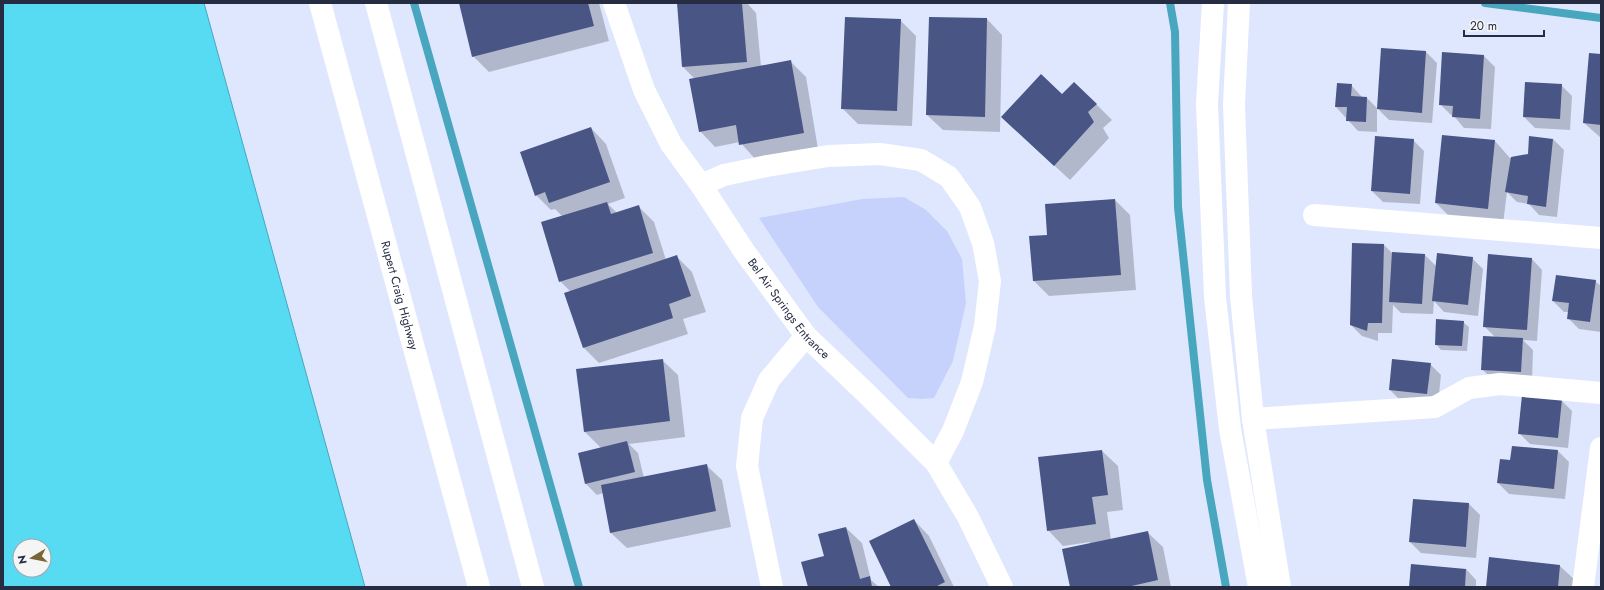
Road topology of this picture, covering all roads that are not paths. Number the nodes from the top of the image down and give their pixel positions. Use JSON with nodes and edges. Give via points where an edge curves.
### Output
{"nodes":[{"id":1,"x":320,"y":3,"type":"edge"},
{"id":2,"x":376,"y":3,"type":"edge"},
{"id":3,"x":614,"y":3,"type":"edge"},
{"id":4,"x":1213,"y":3,"type":"edge"},
{"id":5,"x":1239,"y":3,"type":"edge"},
{"id":6,"x":701,"y":185,"type":"junction"},
{"id":7,"x":1314,"y":215,"type":"dead end"},
{"id":8,"x":1601,"y":238,"type":"edge"},
{"id":9,"x":806,"y":336,"type":"junction"},
{"id":10,"x":1601,"y":393,"type":"edge"},
{"id":11,"x":1254,"y":419,"type":"junction"},
{"id":12,"x":1601,"y":448,"type":"edge"},
{"id":13,"x":936,"y":463,"type":"junction"},
{"id":14,"x":479,"y":587,"type":"edge"},
{"id":15,"x":533,"y":587,"type":"edge"},
{"id":16,"x":772,"y":587,"type":"edge"},
{"id":17,"x":1002,"y":587,"type":"edge"},
{"id":18,"x":1259,"y":587,"type":"edge"},
{"id":19,"x":1280,"y":587,"type":"edge"},
{"id":20,"x":1583,"y":587,"type":"edge"}],
"edges":[{"from":1,"to":14,"type":"main road","name":"Rupert Craig Highway"},
{"from":2,"to":15,"type":"main road"},
{"from":3,"to":6,"type":"main road","name":"Bel Air Springs Entrance","via":[[644,90],[671,144]]},
{"from":4,"to":18,"type":"main road","via":[[1207,104],[1215,297],[1230,429]]},
{"from":5,"to":11,"type":"main road","via":[[1234,104],[1241,296]]},
{"from":6,"to":9,"type":"main road","name":"Bel Air Springs Entrance"},
{"from":6,"to":13,"type":"main road","via":[[724,175],[820,157],[880,154],[921,160],[949,177],[970,207],[983,243],[990,281],[985,326],[972,382],[953,431]]},
{"from":7,"to":8,"type":"main road"},
{"from":9,"to":13,"type":"main road","name":"Bel Air Springs Entrance"},
{"from":9,"to":16,"type":"main road","via":[[768,380],[752,418],[747,466]]},
{"from":10,"to":11,"type":"main road","via":[[1500,384],[1469,388],[1435,407]]},
{"from":11,"to":19,"type":"main road"},
{"from":12,"to":20,"type":"main road"},
{"from":13,"to":17,"type":"main road","name":"Bel Air Springs Entrance","via":[[968,517]]}]}
